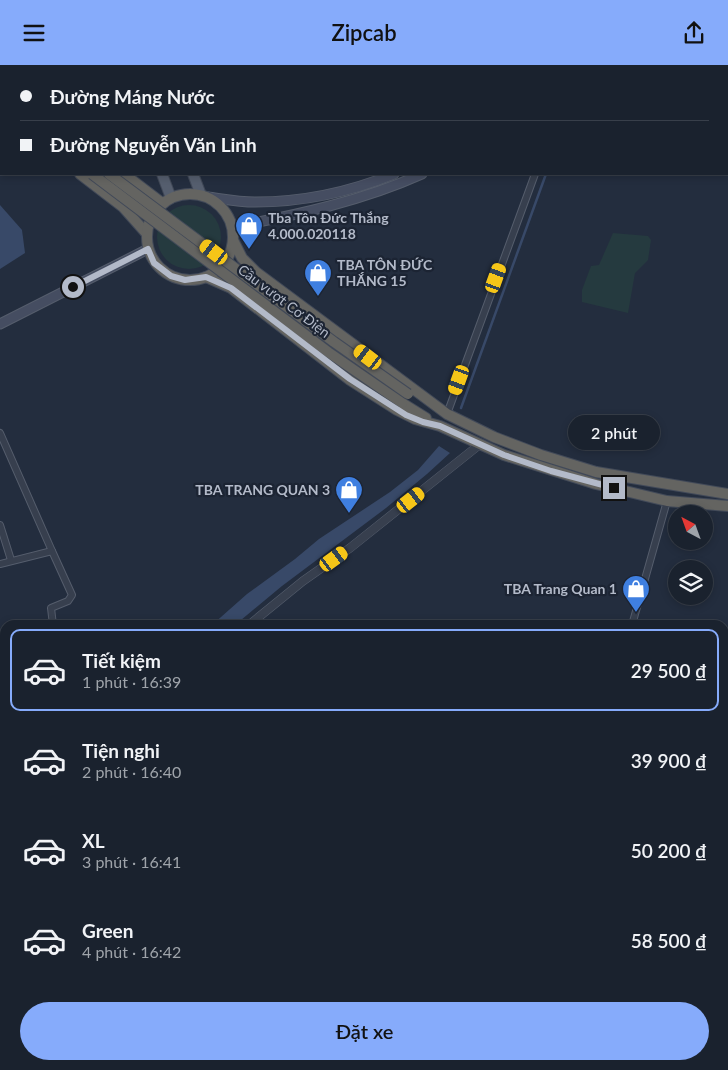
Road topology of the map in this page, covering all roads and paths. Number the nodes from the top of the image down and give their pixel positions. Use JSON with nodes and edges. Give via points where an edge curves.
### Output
{"nodes":[{"id":1,"x":81,"y":175,"type":"edge"},
{"id":2,"x":93,"y":175,"type":"edge"},
{"id":3,"x":110,"y":175,"type":"edge"},
{"id":4,"x":126,"y":175,"type":"edge"},
{"id":5,"x":162,"y":175,"type":"edge"},
{"id":6,"x":194,"y":175,"type":"edge"},
{"id":7,"x":391,"y":175,"type":"edge"},
{"id":8,"x":420,"y":175,"type":"edge"},
{"id":9,"x":535,"y":175,"type":"edge"},
{"id":10,"x":205,"y":196,"type":"junction"},
{"id":11,"x":167,"y":201,"type":"junction"},
{"id":12,"x":232,"y":227,"type":"junction"},
{"id":13,"x":147,"y":234,"type":"junction"},
{"id":14,"x":233,"y":240,"type":"junction"},
{"id":15,"x":148,"y":249,"type":"junction"},
{"id":16,"x":206,"y":277,"type":"junction"},
{"id":17,"x":0,"y":324,"type":"edge"},
{"id":18,"x":446,"y":414,"type":"junction"},
{"id":19,"x":440,"y":426,"type":"junction"},
{"id":20,"x":0,"y":433,"type":"edge"},
{"id":21,"x":479,"y":445,"type":"junction"},
{"id":22,"x":728,"y":494,"type":"edge"},
{"id":23,"x":667,"y":501,"type":"junction"},
{"id":24,"x":728,"y":506,"type":"edge"},
{"id":25,"x":0,"y":525,"type":"edge"},
{"id":26,"x":52,"y":551,"type":"junction"},
{"id":27,"x":11,"y":560,"type":"junction"},
{"id":28,"x":0,"y":563,"type":"edge"},
{"id":29,"x":53,"y":620,"type":"edge"},
{"id":30,"x":255,"y":620,"type":"edge"},
{"id":31,"x":633,"y":620,"type":"edge"}],
"edges":[{"from":1,"to":13,"type":"highway","via":[[122,207]]},
{"from":2,"to":19,"type":"highway","name":"Cầu vượt Cơ Điện","bridge":true,"via":[[328,351]]},
{"from":3,"to":18,"type":"highway","name":"Cầu vượt Cơ Điện","bridge":true,"via":[[334,342],[408,394]]},
{"from":4,"to":11,"type":"highway"},
{"from":5,"to":11,"type":"main road"},
{"from":6,"to":10,"type":"main road"},
{"from":7,"to":10,"type":"main road","via":[[346,191],[293,200],[252,202]]},
{"from":8,"to":12,"type":"main road","via":[[349,201]]},
{"from":9,"to":18,"type":"street"},
{"from":10,"to":11,"type":"highway","via":[[186,194]]},
{"from":10,"to":12,"type":"highway","via":[[224,210]]},
{"from":11,"to":13,"type":"highway","via":[[151,219]]},
{"from":12,"to":14,"type":"highway"},
{"from":13,"to":15,"type":"highway"},
{"from":14,"to":16,"type":"highway","via":[[223,265]]},
{"from":14,"to":18,"type":"highway","via":[[242,258],[256,272]]},
{"from":15,"to":16,"type":"highway","via":[[154,263],[171,276],[185,280]]},
{"from":15,"to":17,"type":"main road"},
{"from":16,"to":19,"type":"highway","via":[[237,292],[368,391],[406,415]]},
{"from":18,"to":22,"type":"highway","via":[[494,437],[596,472]]},
{"from":19,"to":21,"type":"highway"},
{"from":20,"to":26,"type":"street"},
{"from":21,"to":23,"type":"highway","via":[[551,471]]},
{"from":21,"to":30,"type":"street"},
{"from":23,"to":24,"type":"highway"},
{"from":23,"to":31,"type":"street"},
{"from":25,"to":27,"type":"street"},
{"from":26,"to":27,"type":"street"},
{"from":26,"to":29,"type":"street","via":[[72,595],[68,601],[52,608]]},
{"from":27,"to":28,"type":"street"}]}
